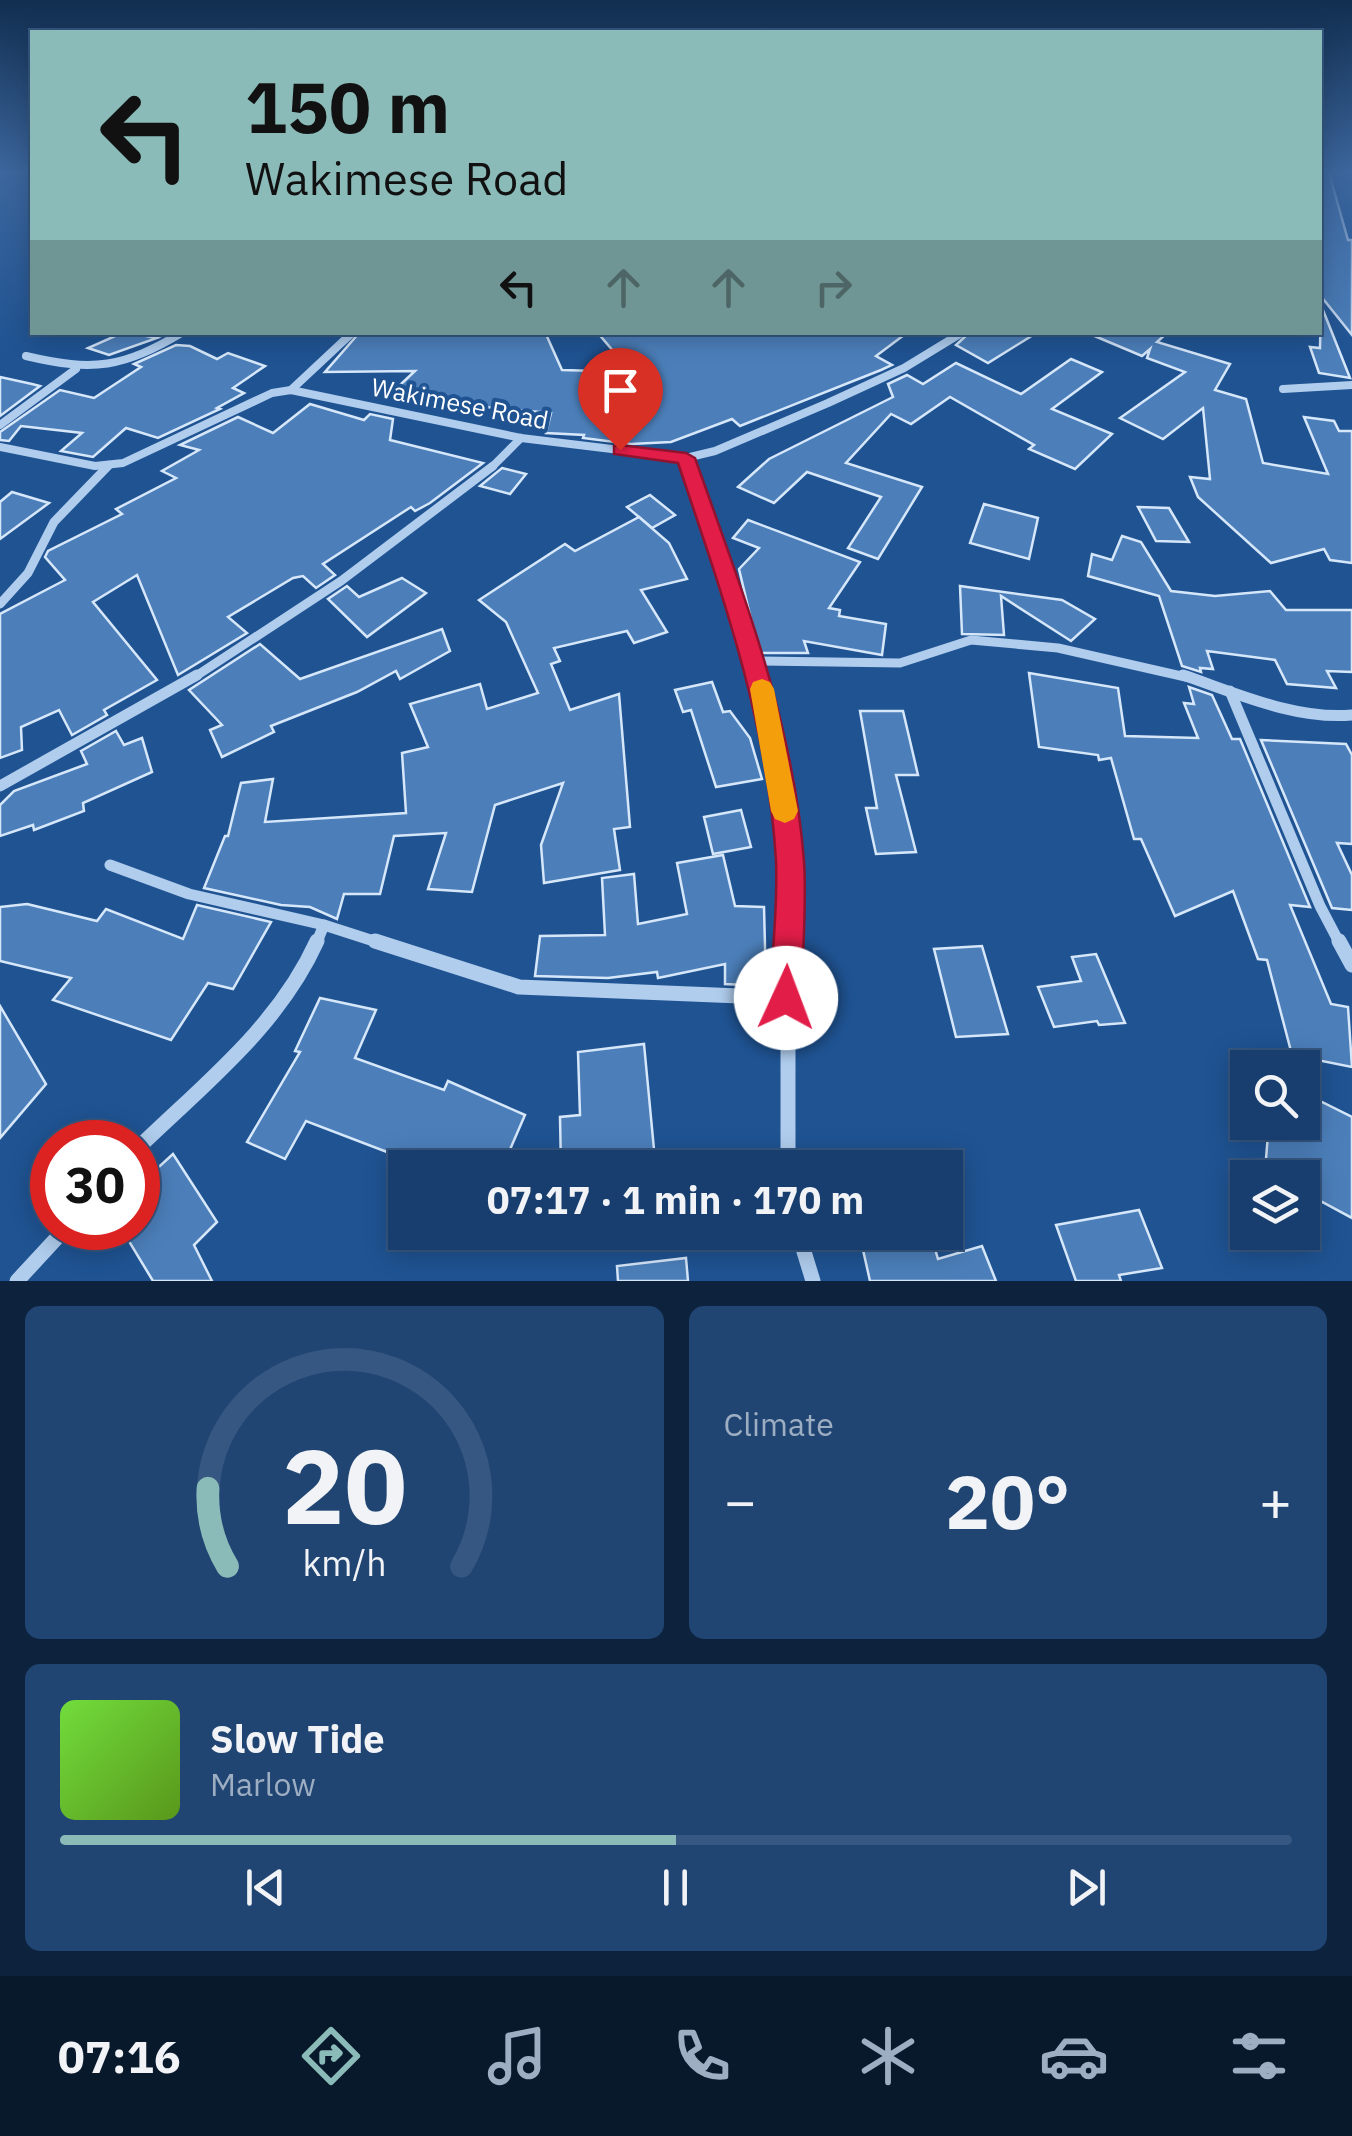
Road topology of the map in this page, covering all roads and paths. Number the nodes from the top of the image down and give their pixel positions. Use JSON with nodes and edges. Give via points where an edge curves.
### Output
{"nodes":[{"id":1,"x":178,"y":335,"type":"edge"},
{"id":2,"x":350,"y":335,"type":"edge"},
{"id":3,"x":958,"y":335,"type":"edge"},
{"id":4,"x":26,"y":356,"type":"dead end"},
{"id":5,"x":76,"y":369,"type":"junction"},
{"id":6,"x":1352,"y":385,"type":"edge"},
{"id":7,"x":1283,"y":389,"type":"dead end"},
{"id":8,"x":291,"y":390,"type":"junction"},
{"id":9,"x":0,"y":425,"type":"edge"},
{"id":10,"x":521,"y":438,"type":"junction"},
{"id":11,"x":0,"y":447,"type":"edge"},
{"id":12,"x":686,"y":458,"type":"junction"},
{"id":13,"x":109,"y":466,"type":"junction"},
{"id":14,"x":0,"y":604,"type":"edge"},
{"id":15,"x":755,"y":661,"type":"junction"},
{"id":16,"x":1230,"y":692,"type":"junction"},
{"id":17,"x":1352,"y":715,"type":"edge"},
{"id":18,"x":0,"y":786,"type":"edge"},
{"id":19,"x":110,"y":866,"type":"dead end"},
{"id":20,"x":324,"y":925,"type":"junction"},
{"id":21,"x":1352,"y":965,"type":"edge"},
{"id":22,"x":786,"y":998,"type":"junction"},
{"id":23,"x":160,"y":1127,"type":"edge"},
{"id":24,"x":788,"y":1150,"type":"edge"},
{"id":25,"x":46,"y":1250,"type":"edge"},
{"id":26,"x":804,"y":1250,"type":"edge"},
{"id":27,"x":17,"y":1281,"type":"edge"},
{"id":28,"x":813,"y":1281,"type":"edge"}],
"edges":[{"from":1,"to":5,"type":"street","via":[[121,366]]},
{"from":2,"to":8,"type":"street"},
{"from":3,"to":12,"type":"street","name":"Wakimese Road","via":[[828,403]]},
{"from":4,"to":5,"type":"street"},
{"from":5,"to":9,"type":"street"},
{"from":6,"to":7,"type":"street"},
{"from":8,"to":10,"type":"street","name":"Wakimese Road"},
{"from":8,"to":13,"type":"street"},
{"from":10,"to":12,"type":"street","name":"Wakimese Road"},
{"from":10,"to":18,"type":"street","via":[[479,480],[341,581],[208,669]]},
{"from":11,"to":13,"type":"street"},
{"from":12,"to":15,"type":"street"},
{"from":13,"to":14,"type":"street","via":[[54,522],[28,574]]},
{"from":15,"to":16,"type":"street","via":[[900,662],[971,640],[1058,648],[1180,674]]},
{"from":15,"to":22,"type":"street","via":[[776,752],[790,864]]},
{"from":16,"to":17,"type":"street","via":[[1331,717]]},
{"from":16,"to":21,"type":"street","via":[[1320,906]]},
{"from":19,"to":20,"type":"street","via":[[189,894]]},
{"from":20,"to":22,"type":"street","via":[[520,988]]},
{"from":20,"to":23,"type":"street","via":[[270,1021]]},
{"from":22,"to":24,"type":"street"},
{"from":25,"to":27,"type":"street"},
{"from":26,"to":28,"type":"street"}]}
